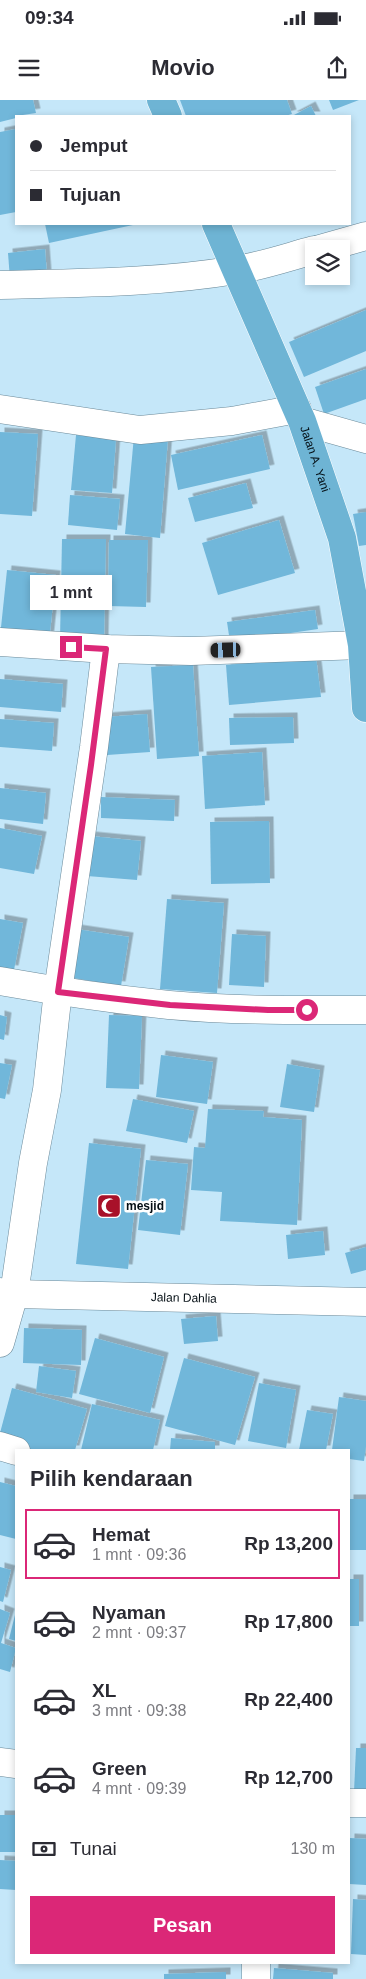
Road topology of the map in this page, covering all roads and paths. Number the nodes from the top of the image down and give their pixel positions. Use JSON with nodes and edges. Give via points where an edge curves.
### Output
{"nodes":[{"id":1,"x":161,"y":100,"type":"edge"},
{"id":2,"x":168,"y":115,"type":"edge"},
{"id":3,"x":216,"y":225,"type":"edge"},
{"id":4,"x":366,"y":236,"type":"edge"},
{"id":5,"x":350,"y":241,"type":"edge"},
{"id":6,"x":305,"y":252,"type":"edge"},
{"id":7,"x":237,"y":270,"type":"junction"},
{"id":8,"x":0,"y":285,"type":"edge"},
{"id":9,"x":0,"y":409,"type":"edge"},
{"id":10,"x":300,"y":415,"type":"junction"},
{"id":11,"x":366,"y":439,"type":"edge"},
{"id":12,"x":0,"y":642,"type":"edge"},
{"id":13,"x":362,"y":645,"type":"junction"},
{"id":14,"x":106,"y":649,"type":"junction"},
{"id":15,"x":366,"y":708,"type":"edge"},
{"id":16,"x":0,"y":981,"type":"edge"},
{"id":17,"x":58,"y":992,"type":"junction"},
{"id":18,"x":366,"y":1010,"type":"edge"},
{"id":19,"x":7,"y":1293,"type":"edge"},
{"id":20,"x":366,"y":1302,"type":"edge"},
{"id":21,"x":0,"y":1343,"type":"edge"},
{"id":22,"x":0,"y":1446,"type":"edge"},
{"id":23,"x":15,"y":1451,"type":"edge"},
{"id":24,"x":0,"y":1762,"type":"edge"},
{"id":25,"x":15,"y":1764,"type":"edge"},
{"id":26,"x":256,"y":1964,"type":"edge"},
{"id":27,"x":256,"y":1979,"type":"edge"}],
"edges":[{"from":1,"to":2,"type":"highway"},
{"from":3,"to":7,"type":"highway","name":"Jalan A. Yani"},
{"from":4,"to":5,"type":"street"},
{"from":6,"to":7,"type":"street"},
{"from":7,"to":8,"type":"street","via":[[141,280]]},
{"from":7,"to":10,"type":"highway","name":"Jalan A. Yani"},
{"from":9,"to":10,"type":"street","via":[[140,430]]},
{"from":10,"to":11,"type":"street"},
{"from":10,"to":13,"type":"highway","name":"Jalan A. Yani","via":[[342,538]]},
{"from":12,"to":14,"type":"street"},
{"from":13,"to":14,"type":"street","via":[[191,651]]},
{"from":13,"to":15,"type":"highway","name":"Jalan A. Yani"},
{"from":14,"to":17,"type":"street"},
{"from":16,"to":17,"type":"street"},
{"from":17,"to":18,"type":"street","via":[[170,1005]]},
{"from":17,"to":19,"type":"street","via":[[47,1090]]},
{"from":19,"to":20,"type":"street","name":"Jalan Dahlia"},
{"from":19,"to":21,"type":"street"},
{"from":22,"to":23,"type":"street"},
{"from":24,"to":25,"type":"street"},
{"from":26,"to":27,"type":"street"}]}
